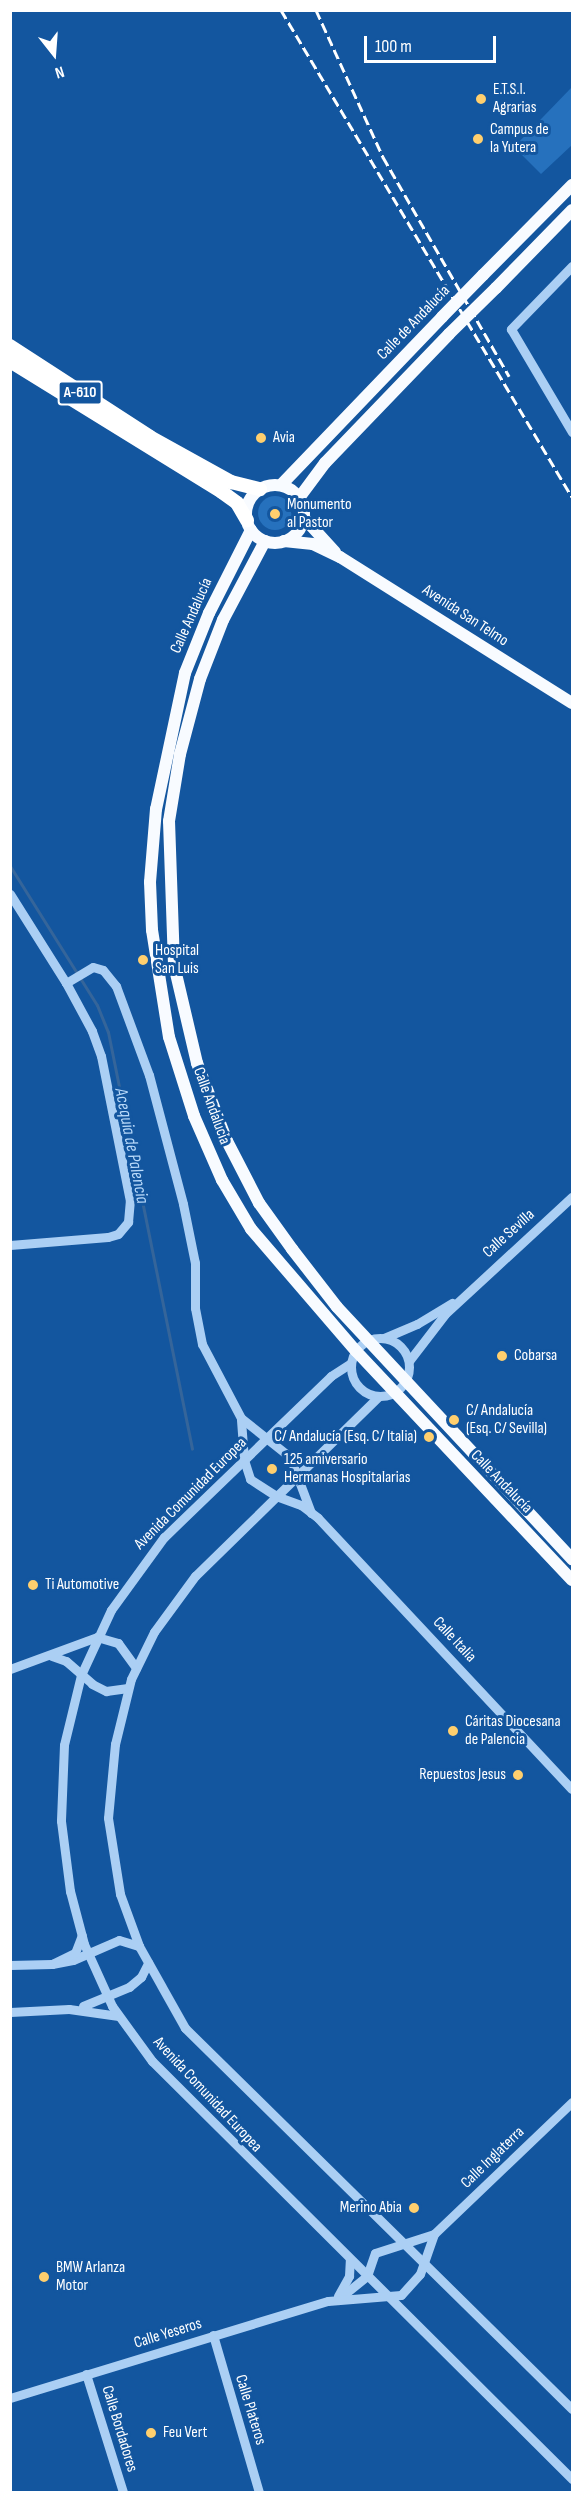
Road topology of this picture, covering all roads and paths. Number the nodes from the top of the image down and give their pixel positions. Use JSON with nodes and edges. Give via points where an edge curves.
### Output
{"nodes":[{"id":1,"x":573,"y":185,"type":"edge"},
{"id":2,"x":573,"y":210,"type":"edge"},
{"id":3,"x":573,"y":266,"type":"edge"},
{"id":4,"x":10,"y":346,"type":"edge"},
{"id":5,"x":10,"y":361,"type":"edge"},
{"id":6,"x":573,"y":432,"type":"edge"},
{"id":7,"x":188,"y":446,"type":"dead end"},
{"id":8,"x":210,"y":470,"type":"junction"},
{"id":9,"x":281,"y":486,"type":"junction"},
{"id":10,"x":260,"y":489,"type":"junction"},
{"id":11,"x":299,"y":498,"type":"junction"},
{"id":12,"x":304,"y":518,"type":"junction"},
{"id":13,"x":249,"y":525,"type":"junction"},
{"id":14,"x":265,"y":541,"type":"junction"},
{"id":15,"x":284,"y":541,"type":"junction"},
{"id":16,"x":340,"y":557,"type":"junction"},
{"id":17,"x":573,"y":703,"type":"edge"},
{"id":18,"x":10,"y":894,"type":"edge"},
{"id":19,"x":69,"y":981,"type":"junction"},
{"id":20,"x":573,"y":1197,"type":"edge"},
{"id":21,"x":10,"y":1245,"type":"edge"},
{"id":22,"x":466,"y":1293,"type":"junction"},
{"id":23,"x":384,"y":1338,"type":"junction"},
{"id":24,"x":369,"y":1340,"type":"junction"},
{"id":25,"x":353,"y":1357,"type":"junction"},
{"id":26,"x":408,"y":1361,"type":"junction"},
{"id":27,"x":406,"y":1380,"type":"junction"},
{"id":28,"x":394,"y":1392,"type":"junction"},
{"id":29,"x":379,"y":1396,"type":"junction"},
{"id":30,"x":241,"y":1418,"type":"junction"},
{"id":31,"x":266,"y":1439,"type":"junction"},
{"id":32,"x":244,"y":1460,"type":"junction"},
{"id":33,"x":298,"y":1476,"type":"junction"},
{"id":34,"x":276,"y":1496,"type":"junction"},
{"id":35,"x":311,"y":1513,"type":"junction"},
{"id":36,"x":573,"y":1559,"type":"edge"},
{"id":37,"x":573,"y":1580,"type":"edge"},
{"id":38,"x":97,"y":1637,"type":"junction"},
{"id":39,"x":52,"y":1656,"type":"junction"},
{"id":40,"x":136,"y":1668,"type":"junction"},
{"id":41,"x":10,"y":1669,"type":"edge"},
{"id":42,"x":81,"y":1675,"type":"junction"},
{"id":43,"x":128,"y":1688,"type":"junction"},
{"id":44,"x":573,"y":1789,"type":"edge"},
{"id":45,"x":82,"y":1935,"type":"junction"},
{"id":46,"x":139,"y":1946,"type":"junction"},
{"id":47,"x":88,"y":1953,"type":"junction"},
{"id":48,"x":147,"y":1963,"type":"junction"},
{"id":49,"x":52,"y":1964,"type":"junction"},
{"id":50,"x":10,"y":1965,"type":"edge"},
{"id":51,"x":108,"y":1999,"type":"junction"},
{"id":52,"x":69,"y":2009,"type":"junction"},
{"id":53,"x":10,"y":2012,"type":"edge"},
{"id":54,"x":119,"y":2016,"type":"junction"},
{"id":55,"x":573,"y":2102,"type":"edge"},
{"id":56,"x":434,"y":2234,"type":"junction"},
{"id":57,"x":404,"y":2244,"type":"junction"},
{"id":58,"x":350,"y":2259,"type":"junction"},
{"id":59,"x":423,"y":2264,"type":"junction"},
{"id":60,"x":367,"y":2276,"type":"junction"},
{"id":61,"x":387,"y":2297,"type":"junction"},
{"id":62,"x":334,"y":2300,"type":"junction"},
{"id":63,"x":213,"y":2335,"type":"junction"},
{"id":64,"x":86,"y":2374,"type":"junction"},
{"id":65,"x":10,"y":2398,"type":"edge"},
{"id":66,"x":573,"y":2409,"type":"edge"},
{"id":67,"x":573,"y":2479,"type":"edge"},
{"id":68,"x":123,"y":2493,"type":"edge"},
{"id":69,"x":259,"y":2493,"type":"edge"}],
"edges":[{"from":1,"to":9,"type":"main road","name":"Calle de Andalucía","bridge":true},
{"from":2,"to":11,"type":"main road","name":"Calle de Andalucía","bridge":true,"via":[[325,463]]},
{"from":3,"to":6,"type":"street","via":[[511,329]]},
{"from":4,"to":8,"type":"highway","number":"A-610","via":[[95,403]]},
{"from":5,"to":13,"type":"highway","number":"A-610","via":[[222,492],[237,503]]},
{"from":7,"to":8,"type":"highway"},
{"from":8,"to":10,"type":"highway","number":"A-610","via":[[238,484]]},
{"from":9,"to":10,"type":"main road"},
{"from":9,"to":11,"type":"main road"},
{"from":10,"to":13,"type":"main road","via":[[248,502]]},
{"from":11,"to":12,"type":"main road"},
{"from":12,"to":15,"type":"main road","via":[[297,532]]},
{"from":12,"to":16,"type":"main road","name":"Avenida San Telmo"},
{"from":13,"to":14,"type":"main road"},
{"from":13,"to":25,"type":"main road","name":"Calle Andalucía","via":[[185,673],[174,714],[156,809],[150,882],[152,930],[169,1037],[194,1116],[222,1180],[250,1229]]},
{"from":14,"to":15,"type":"main road"},
{"from":14,"to":24,"type":"main road","name":"Calle Andalucía","via":[[219,630],[200,679],[180,754],[169,821],[174,965],[194,1054],[227,1141],[259,1203],[292,1249]]},
{"from":15,"to":16,"type":"main road","name":"Avenida San Telmo","via":[[313,544]]},
{"from":16,"to":17,"type":"main road","name":"Avenida San Telmo"},
{"from":18,"to":19,"type":"street"},
{"from":19,"to":21,"type":"street","via":[[101,1056],[130,1201],[128,1222],[118,1234],[108,1237]]},
{"from":19,"to":30,"type":"street","via":[[93,967],[104,970],[116,986],[149,1075],[192,1248],[197,1328]]},
{"from":20,"to":22,"type":"street","name":"Calle Sevilla"},
{"from":22,"to":23,"type":"street","name":"Calle Sevilla","via":[[417,1324]]},
{"from":22,"to":26,"type":"street","name":"Calle Sevilla"},
{"from":23,"to":24,"type":"street"},
{"from":23,"to":26,"type":"street","via":[[399,1344]]},
{"from":24,"to":25,"type":"street"},
{"from":24,"to":27,"type":"main road","name":"Calle Andalucía"},
{"from":25,"to":28,"type":"main road","name":"Calle Andalucía"},
{"from":25,"to":29,"type":"street","via":[[359,1387]]},
{"from":25,"to":31,"type":"street","name":"Avenida Comunidad Europea"},
{"from":26,"to":27,"type":"street"},
{"from":27,"to":28,"type":"street"},
{"from":27,"to":36,"type":"main road","name":"Calle Andalucía"},
{"from":28,"to":29,"type":"street"},
{"from":28,"to":37,"type":"main road","name":"Calle Andalucía"},
{"from":29,"to":33,"type":"street","name":"Avenida Comunidad Europea"},
{"from":30,"to":31,"type":"street"},
{"from":30,"to":32,"type":"street"},
{"from":31,"to":32,"type":"street","name":"Avenida Comunidad Europea"},
{"from":31,"to":33,"type":"street","via":[[284,1450]]},
{"from":32,"to":34,"type":"street","via":[[250,1479]]},
{"from":32,"to":38,"type":"street","name":"Avenida Comunidad Europea","via":[[146,1559]]},
{"from":33,"to":34,"type":"street","name":"Avenida Comunidad Europea"},
{"from":33,"to":35,"type":"street","name":"Calle Italia"},
{"from":34,"to":35,"type":"street","name":"Calle Italia","via":[[291,1499]]},
{"from":34,"to":40,"type":"street","name":"Avenida Comunidad Europea","via":[[195,1576],[154,1632]]},
{"from":35,"to":44,"type":"street","name":"Calle Italia"},
{"from":38,"to":39,"type":"street"},
{"from":38,"to":40,"type":"street","via":[[118,1643]]},
{"from":38,"to":42,"type":"street","name":"Avenida Comunidad Europea"},
{"from":39,"to":41,"type":"street"},
{"from":39,"to":42,"type":"street","via":[[66,1661]]},
{"from":40,"to":43,"type":"street","name":"Avenida Comunidad Europea"},
{"from":42,"to":43,"type":"street","via":[[106,1691]]},
{"from":42,"to":45,"type":"street","name":"Avenida Comunidad Europea","via":[[64,1745],[61,1821],[70,1891]]},
{"from":43,"to":46,"type":"street","name":"Avenida Comunidad Europea","via":[[115,1744],[108,1818],[120,1894]]},
{"from":45,"to":47,"type":"street","name":"Avenida Comunidad Europea"},
{"from":45,"to":49,"type":"street","via":[[75,1953]]},
{"from":46,"to":47,"type":"street","via":[[119,1940]]},
{"from":46,"to":48,"type":"street","name":"Avenida Comunidad Europea"},
{"from":47,"to":49,"type":"street"},
{"from":47,"to":51,"type":"street","name":"Avenida Comunidad Europea"},
{"from":48,"to":51,"type":"street","via":[[141,1977]]},
{"from":48,"to":57,"type":"street","name":"Avenida Comunidad Europea","via":[[174,2012],[193,2036]]},
{"from":49,"to":50,"type":"street"},
{"from":51,"to":52,"type":"street"},
{"from":51,"to":54,"type":"street","name":"Avenida Comunidad Europea"},
{"from":52,"to":53,"type":"street"},
{"from":52,"to":54,"type":"street"},
{"from":54,"to":58,"type":"street","name":"Avenida Comunidad Europea","via":[[159,2069]]},
{"from":55,"to":56,"type":"street","name":"Calle Inglaterra"},
{"from":56,"to":57,"type":"street"},
{"from":56,"to":59,"type":"street"},
{"from":57,"to":59,"type":"street","name":"Avenida Comunidad Europea"},
{"from":57,"to":60,"type":"street","via":[[375,2253]]},
{"from":58,"to":60,"type":"street","name":"Avenida Comunidad Europea"},
{"from":58,"to":62,"type":"street","via":[[349,2276]]},
{"from":59,"to":61,"type":"street","via":[[409,2291]]},
{"from":59,"to":66,"type":"street","name":"Avenida Comunidad Europea"},
{"from":60,"to":61,"type":"street","name":"Avenida Comunidad Europea"},
{"from":60,"to":62,"type":"street"},
{"from":61,"to":62,"type":"street","name":"Calle Yeseros"},
{"from":61,"to":67,"type":"street","name":"Avenida Comunidad Europea"},
{"from":62,"to":63,"type":"street","name":"Calle Yeseros"},
{"from":63,"to":64,"type":"street","name":"Calle Yeseros"},
{"from":63,"to":69,"type":"street","name":"Calle Plateros"},
{"from":64,"to":65,"type":"street","name":"Calle Yeseros"},
{"from":64,"to":68,"type":"street","name":"Calle Bordadores"}]}
